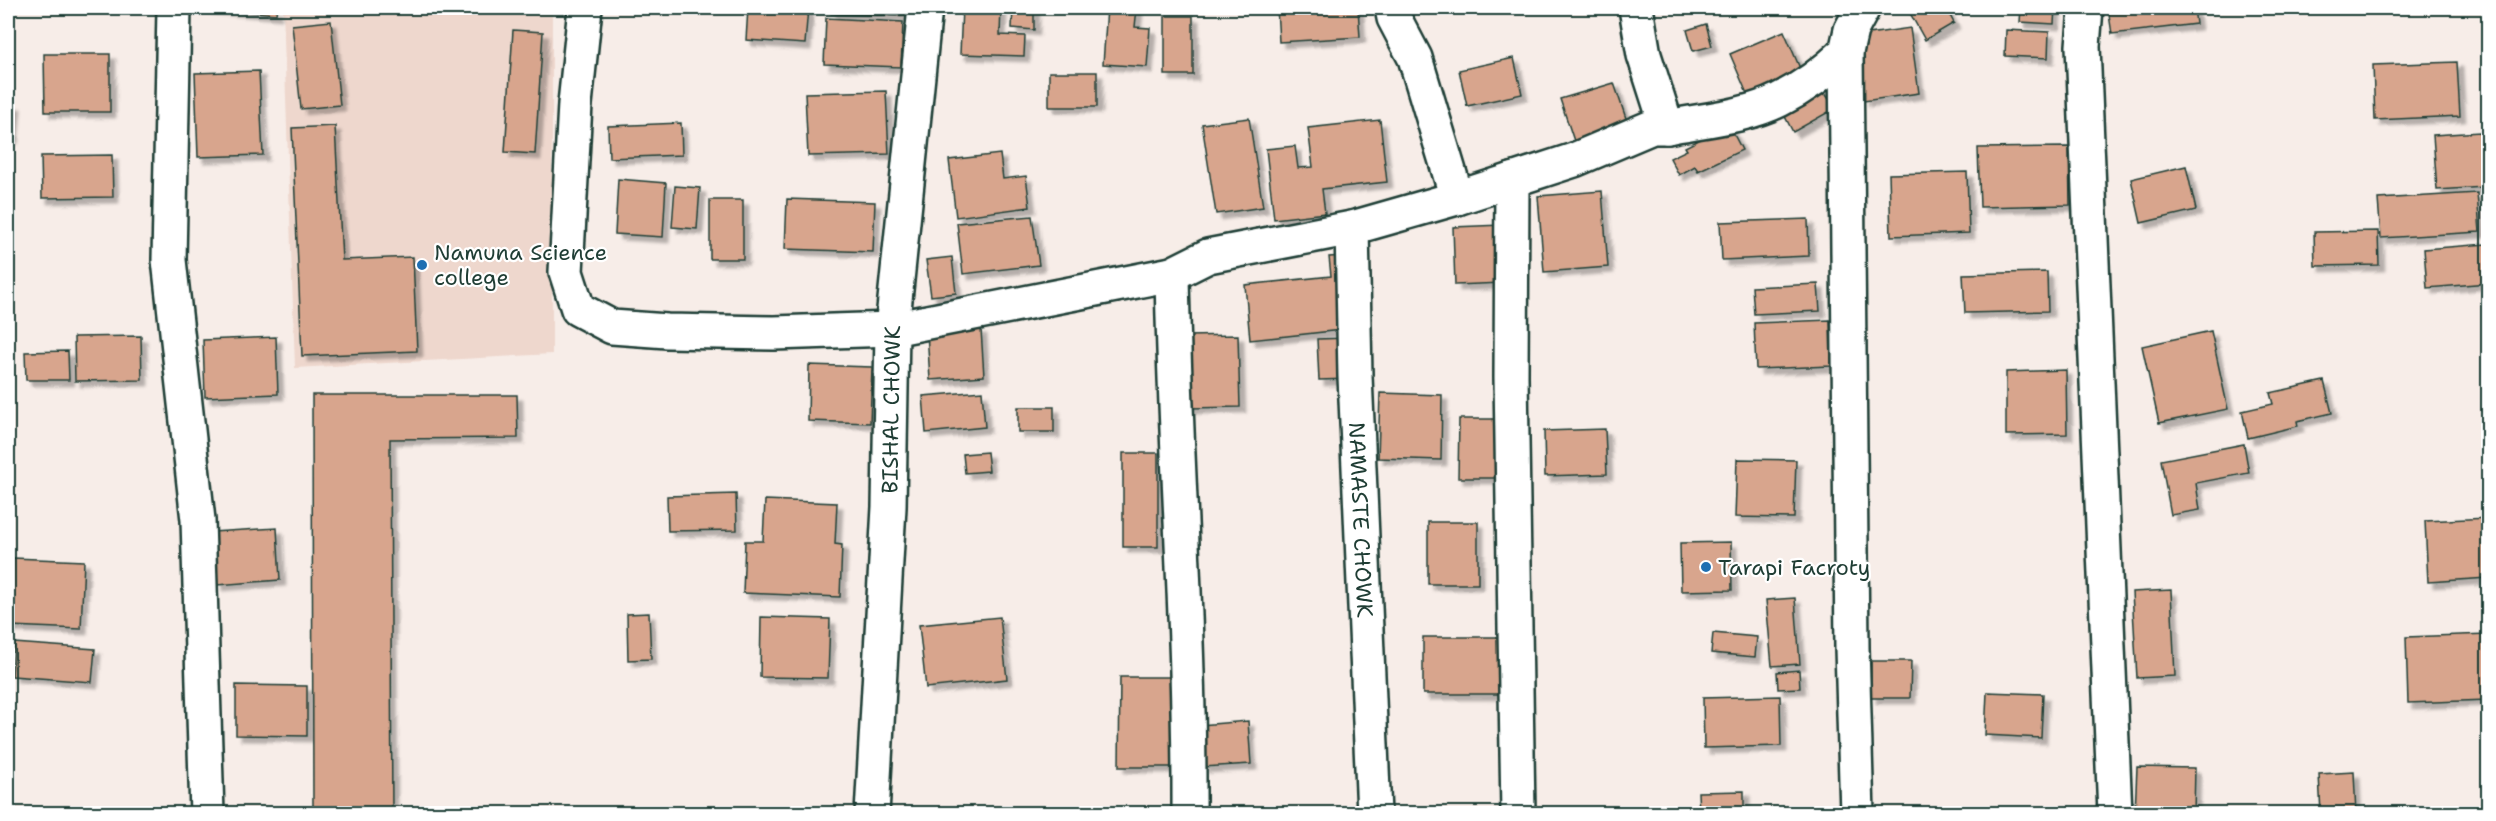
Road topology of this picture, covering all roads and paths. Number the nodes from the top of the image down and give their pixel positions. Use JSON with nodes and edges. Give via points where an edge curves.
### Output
{"nodes":[{"id":1,"x":174,"y":8,"type":"edge"},
{"id":2,"x":585,"y":8,"type":"edge"},
{"id":3,"x":925,"y":8,"type":"edge"},
{"id":4,"x":1392,"y":8,"type":"edge"},
{"id":5,"x":1636,"y":8,"type":"edge"},
{"id":6,"x":1863,"y":8,"type":"edge"},
{"id":7,"x":2086,"y":8,"type":"edge"},
{"id":8,"x":1846,"y":52,"type":"junction"},
{"id":9,"x":1667,"y":127,"type":"junction"},
{"id":10,"x":1512,"y":180,"type":"junction"},
{"id":11,"x":1457,"y":198,"type":"junction"},
{"id":12,"x":1352,"y":228,"type":"junction"},
{"id":13,"x":1172,"y":274,"type":"junction"},
{"id":14,"x":892,"y":329,"type":"junction"},
{"id":15,"x":207,"y":813,"type":"edge"},
{"id":16,"x":872,"y":813,"type":"edge"},
{"id":17,"x":1189,"y":813,"type":"edge"},
{"id":18,"x":1374,"y":813,"type":"edge"},
{"id":19,"x":1518,"y":813,"type":"edge"},
{"id":20,"x":1857,"y":813,"type":"edge"},
{"id":21,"x":2115,"y":813,"type":"edge"}],
"edges":[{"from":1,"to":15,"type":"street","via":[[169,260],[198,520]]},
{"from":2,"to":14,"type":"street","via":[[575,104],[566,272],[578,309],[612,327],[667,331]]},
{"from":3,"to":14,"type":"street","name":"BISHAL CHOWK"},
{"from":4,"to":11,"type":"street","via":[[1415,58]]},
{"from":5,"to":9,"type":"street","via":[[1644,55]]},
{"from":6,"to":8,"type":"street","via":[[1851,30]]},
{"from":7,"to":21,"type":"street","via":[[2083,46]]},
{"from":8,"to":9,"type":"street","via":[[1778,101]]},
{"from":8,"to":20,"type":"street"},
{"from":9,"to":10,"type":"street","via":[[1652,127],[1574,160]]},
{"from":10,"to":11,"type":"street"},
{"from":10,"to":19,"type":"street"},
{"from":11,"to":12,"type":"street"},
{"from":12,"to":13,"type":"street","via":[[1208,256]]},
{"from":12,"to":18,"type":"street","name":"NAMASTE CHOWK"},
{"from":13,"to":14,"type":"street"},
{"from":13,"to":17,"type":"street","via":[[1174,413],[1189,681]]},
{"from":14,"to":16,"type":"street","name":"BISHAL CHOWK","via":[[890,507]]}]}
